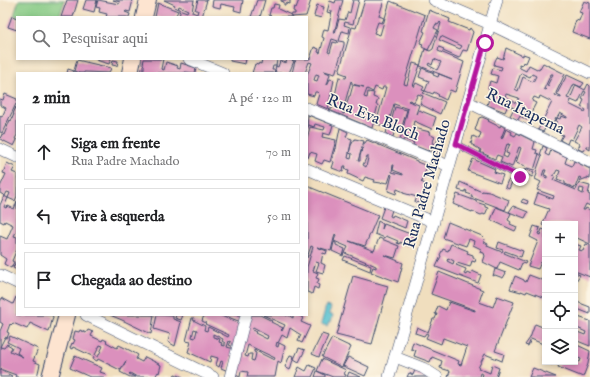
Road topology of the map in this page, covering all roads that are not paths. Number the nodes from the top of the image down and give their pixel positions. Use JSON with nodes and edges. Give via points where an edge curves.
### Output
{"nodes":[{"id":1,"x":148,"y":0,"type":"edge"},
{"id":2,"x":434,"y":0,"type":"edge"},
{"id":3,"x":497,"y":0,"type":"edge"},
{"id":4,"x":144,"y":16,"type":"edge"},
{"id":5,"x":490,"y":24,"type":"junction"},
{"id":6,"x":133,"y":60,"type":"edge"},
{"id":7,"x":191,"y":60,"type":"edge"},
{"id":8,"x":130,"y":72,"type":"edge"},
{"id":9,"x":221,"y":72,"type":"edge"},
{"id":10,"x":590,"y":73,"type":"edge"},
{"id":11,"x":468,"y":102,"type":"junction"},
{"id":12,"x":308,"y":108,"type":"edge"},
{"id":13,"x":456,"y":144,"type":"junction"},
{"id":14,"x":0,"y":150,"type":"edge"},
{"id":15,"x":16,"y":158,"type":"edge"},
{"id":16,"x":590,"y":162,"type":"edge"},
{"id":17,"x":449,"y":166,"type":"junction"},
{"id":18,"x":308,"y":169,"type":"edge"},
{"id":19,"x":520,"y":177,"type":"dead end"},
{"id":20,"x":434,"y":222,"type":"junction"},
{"id":21,"x":0,"y":275,"type":"edge"},
{"id":22,"x":16,"y":283,"type":"edge"},
{"id":23,"x":66,"y":316,"type":"edge"},
{"id":24,"x":88,"y":316,"type":"edge"},
{"id":25,"x":246,"y":316,"type":"edge"},
{"id":26,"x":395,"y":357,"type":"junction"},
{"id":27,"x":50,"y":377,"type":"edge"},
{"id":28,"x":213,"y":377,"type":"edge"},
{"id":29,"x":230,"y":377,"type":"edge"},
{"id":30,"x":389,"y":377,"type":"edge"},
{"id":31,"x":437,"y":377,"type":"edge"}],
"edges":[{"from":1,"to":4,"type":"main road"},
{"from":2,"to":5,"type":"street"},
{"from":3,"to":5,"type":"street","name":"Rua Padre Machado"},
{"from":5,"to":10,"type":"street"},
{"from":5,"to":11,"type":"street","name":"Rua Padre Machado"},
{"from":6,"to":8,"type":"main road"},
{"from":7,"to":9,"type":"street"},
{"from":11,"to":13,"type":"street","name":"Rua Padre Machado"},
{"from":11,"to":16,"type":"street","name":"Rua Itapema"},
{"from":12,"to":17,"type":"street","name":"Rua Eva Bloch"},
{"from":13,"to":17,"type":"street","name":"Rua Padre Machado"},
{"from":13,"to":19,"type":"lane"},
{"from":14,"to":15,"type":"street"},
{"from":17,"to":20,"type":"street","name":"Rua Padre Machado"},
{"from":18,"to":20,"type":"street"},
{"from":20,"to":26,"type":"street","name":"Rua Padre Machado"},
{"from":21,"to":22,"type":"street"},
{"from":23,"to":27,"type":"main road"},
{"from":24,"to":28,"type":"street"},
{"from":25,"to":29,"type":"street"},
{"from":26,"to":30,"type":"street","name":"Rua Padre Machado"},
{"from":26,"to":31,"type":"street","via":[[423,368]]}]}
